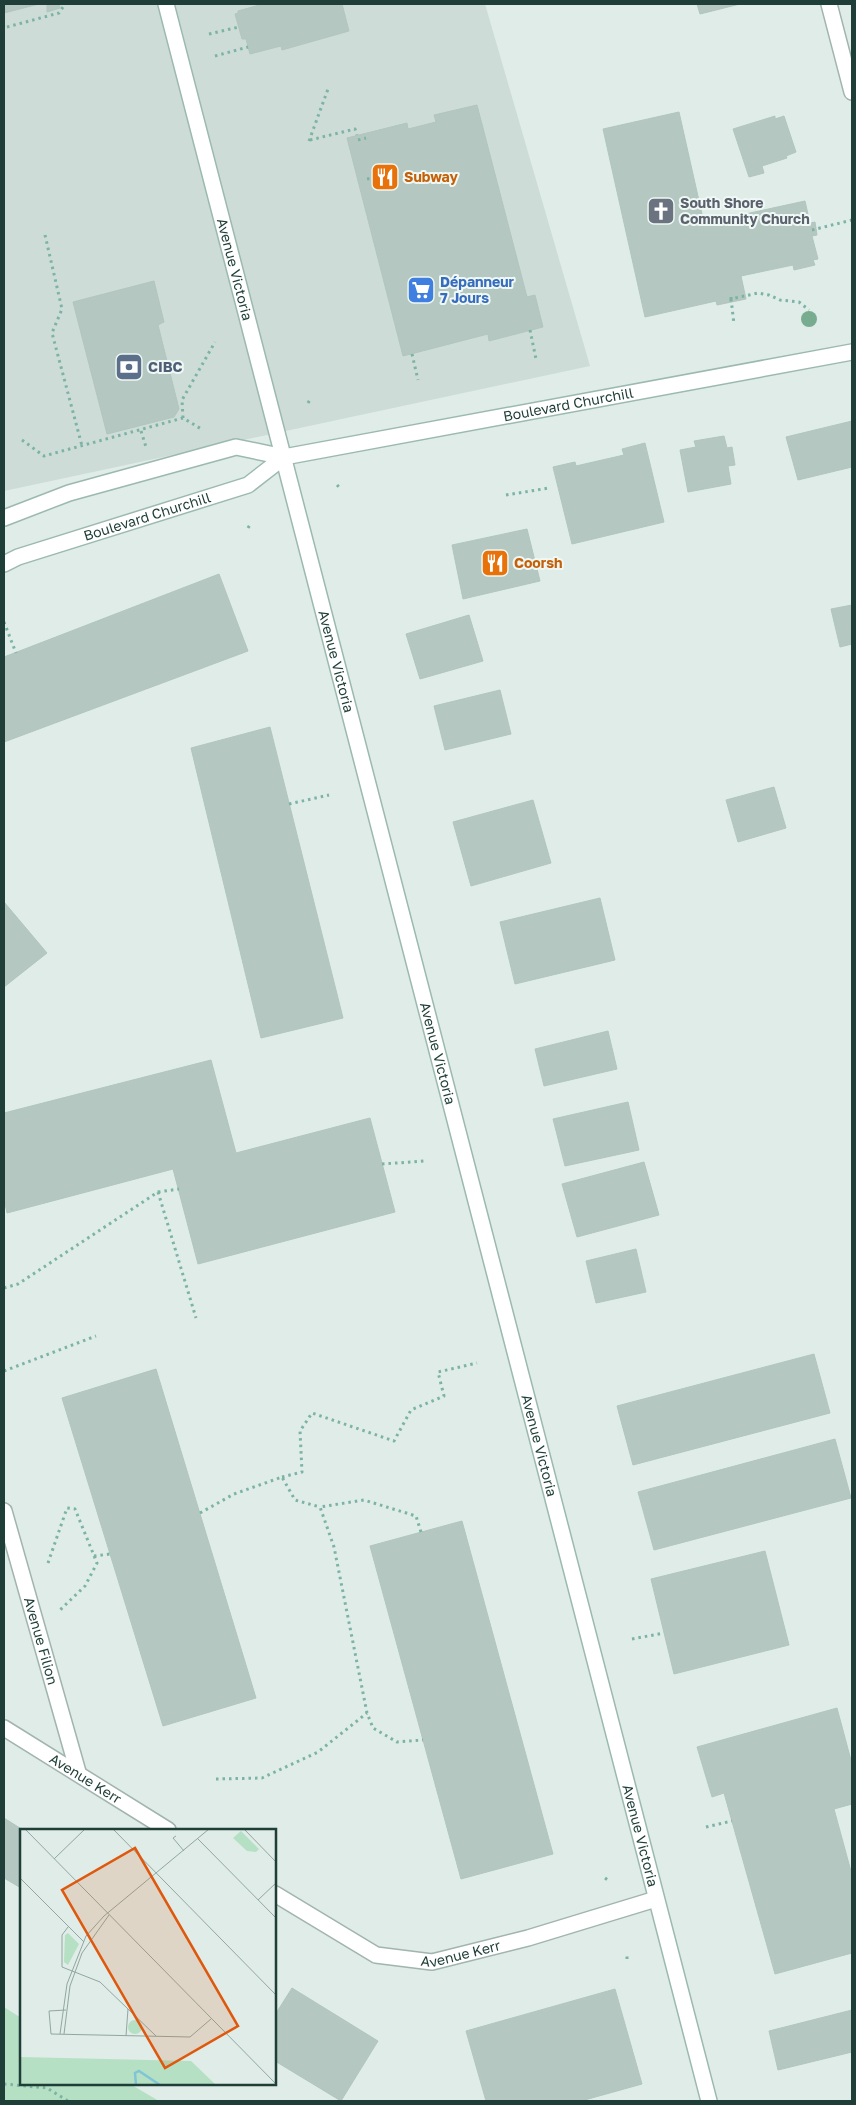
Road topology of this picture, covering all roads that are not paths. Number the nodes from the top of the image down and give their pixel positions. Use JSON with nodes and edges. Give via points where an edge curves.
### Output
{"nodes":[{"id":1,"x":166,"y":4,"type":"edge"},
{"id":2,"x":830,"y":4,"type":"edge"},
{"id":3,"x":852,"y":92,"type":"edge"},
{"id":4,"x":852,"y":352,"type":"edge"},
{"id":5,"x":284,"y":457,"type":"junction"},
{"id":6,"x":4,"y":518,"type":"edge"},
{"id":7,"x":4,"y":564,"type":"edge"},
{"id":8,"x":4,"y":1511,"type":"edge"},
{"id":9,"x":4,"y":1728,"type":"edge"},
{"id":10,"x":78,"y":1772,"type":"junction"},
{"id":11,"x":166,"y":1829,"type":"edge"},
{"id":12,"x":276,"y":1895,"type":"edge"},
{"id":13,"x":656,"y":1899,"type":"junction"},
{"id":14,"x":709,"y":2101,"type":"edge"}],
"edges":[{"from":1,"to":5,"type":"street","name":"Avenue Victoria"},
{"from":2,"to":3,"type":"street"},
{"from":4,"to":5,"type":"street","name":"Boulevard Churchill"},
{"from":5,"to":6,"type":"street","name":"Boulevard Churchill","via":[[236,447],[69,493]]},
{"from":5,"to":7,"type":"street","name":"Boulevard Churchill","via":[[248,485]]},
{"from":5,"to":13,"type":"street","name":"Avenue Victoria"},
{"from":8,"to":10,"type":"street","name":"Avenue Filion"},
{"from":9,"to":10,"type":"street","name":"Avenue Kerr"},
{"from":10,"to":11,"type":"street","name":"Avenue Kerr"},
{"from":12,"to":13,"type":"street","name":"Avenue Kerr","via":[[376,1954],[432,1962],[528,1938]]},
{"from":13,"to":14,"type":"street","name":"Avenue Victoria"}]}
